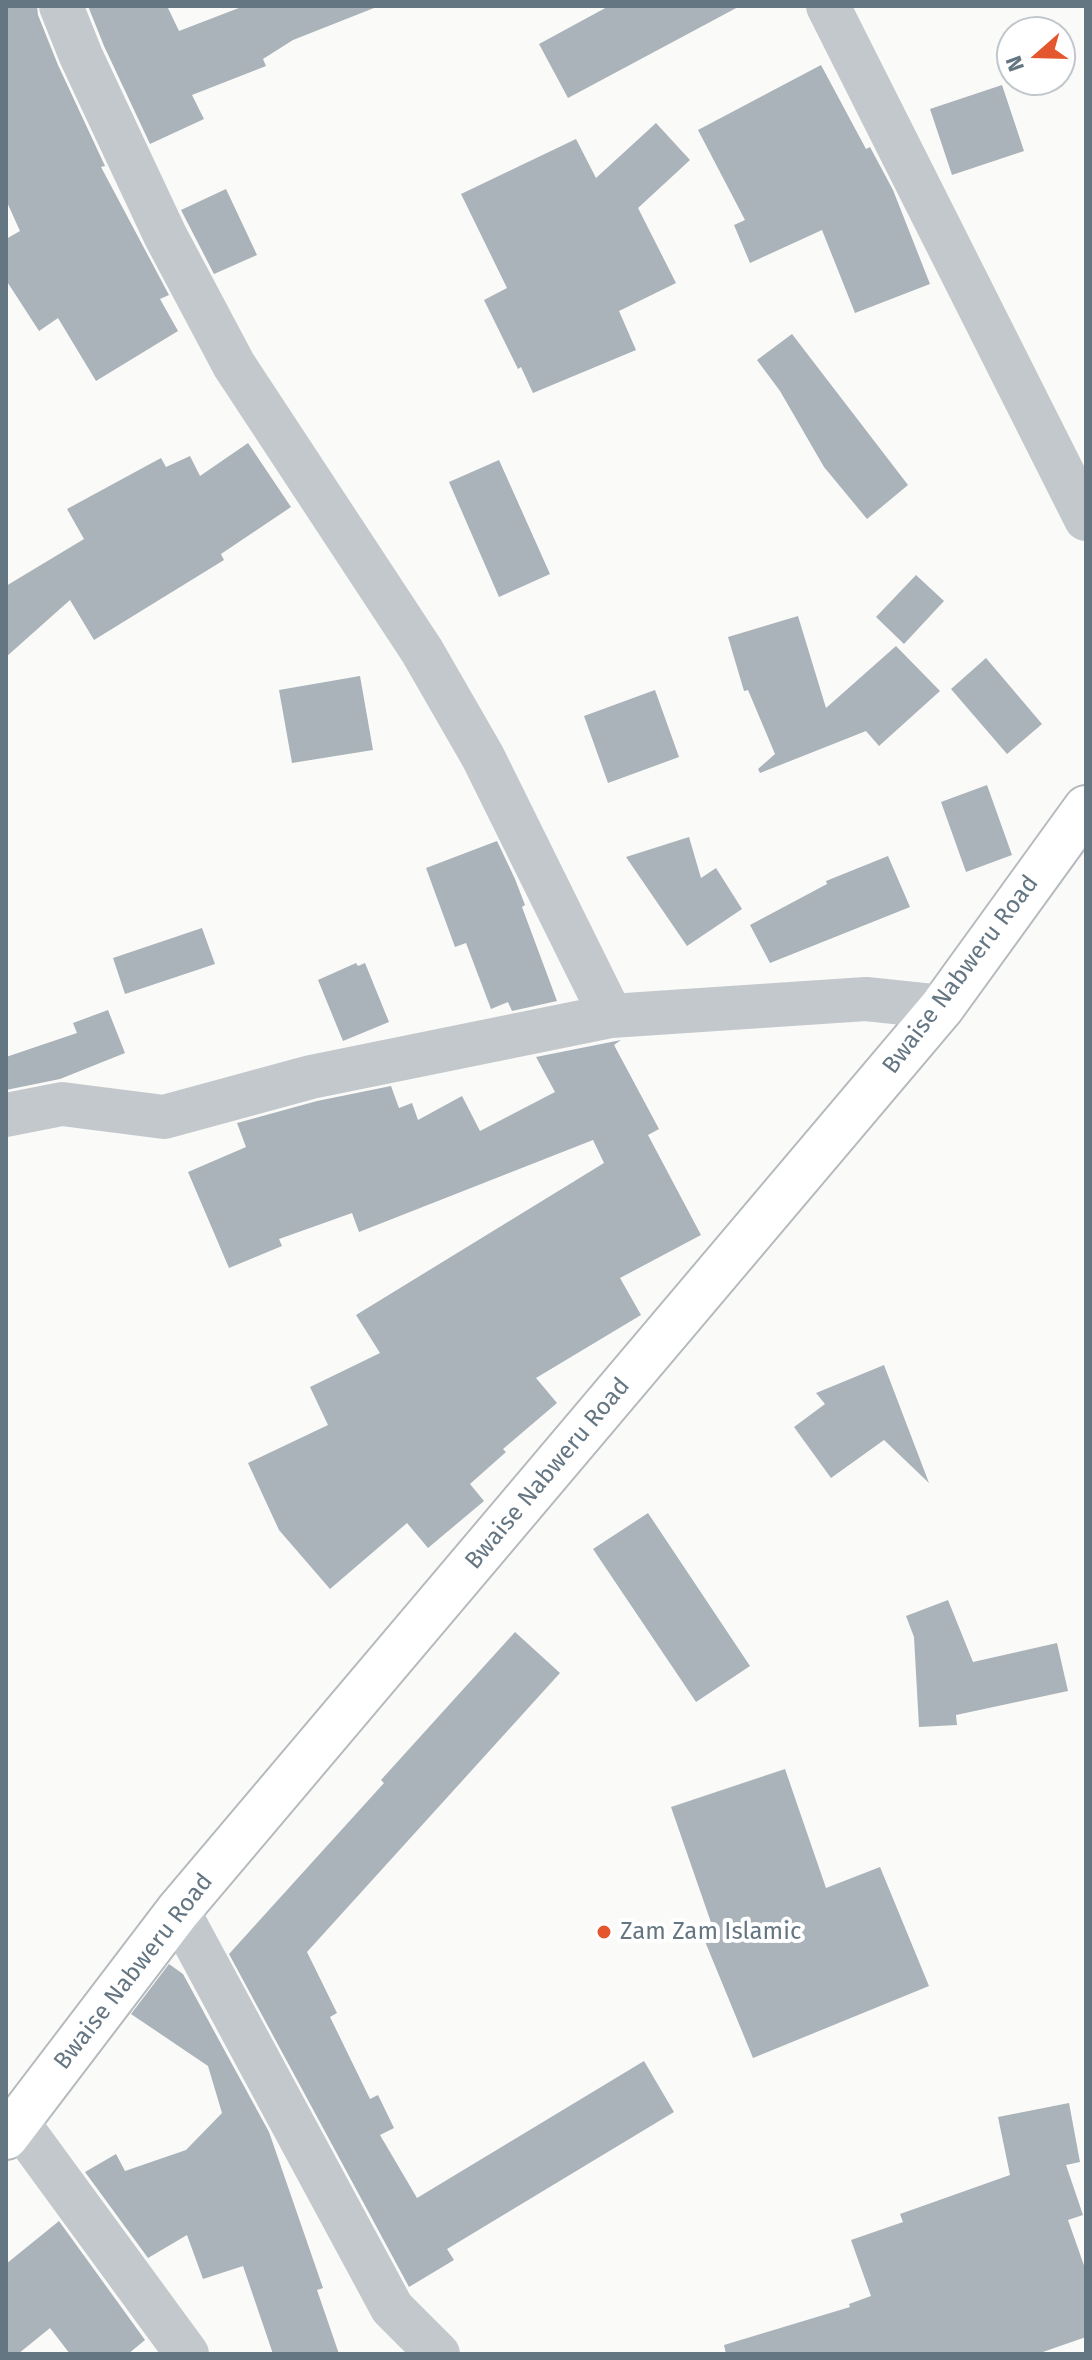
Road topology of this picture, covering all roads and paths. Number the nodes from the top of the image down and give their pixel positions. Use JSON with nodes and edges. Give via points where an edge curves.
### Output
{"nodes":[{"id":1,"x":61,"y":6,"type":"edge"},
{"id":2,"x":828,"y":6,"type":"edge"},
{"id":3,"x":1086,"y":519,"type":"edge"},
{"id":4,"x":1086,"y":808,"type":"edge"},
{"id":5,"x":942,"y":1007,"type":"junction"},
{"id":6,"x":611,"y":1016,"type":"junction"},
{"id":7,"x":6,"y":1115,"type":"edge"},
{"id":8,"x":178,"y":1911,"type":"junction"},
{"id":9,"x":12,"y":2130,"type":"edge"},
{"id":10,"x":187,"y":2354,"type":"edge"},
{"id":11,"x":438,"y":2354,"type":"edge"}],
"edges":[{"from":1,"to":6,"type":"street","via":[[165,235],[234,365],[422,651],[483,757]]},
{"from":2,"to":3,"type":"street"},
{"from":4,"to":5,"type":"main road","name":"Bwaise Nabweru Road"},
{"from":5,"to":6,"type":"street","via":[[866,999]]},
{"from":5,"to":8,"type":"main road","name":"Bwaise Nabweru Road"},
{"from":6,"to":7,"type":"street","via":[[311,1077],[164,1117],[62,1104]]},
{"from":8,"to":9,"type":"main road","name":"Bwaise Nabweru Road"},
{"from":8,"to":11,"type":"street","via":[[392,2308]]},
{"from":9,"to":10,"type":"street"}]}
